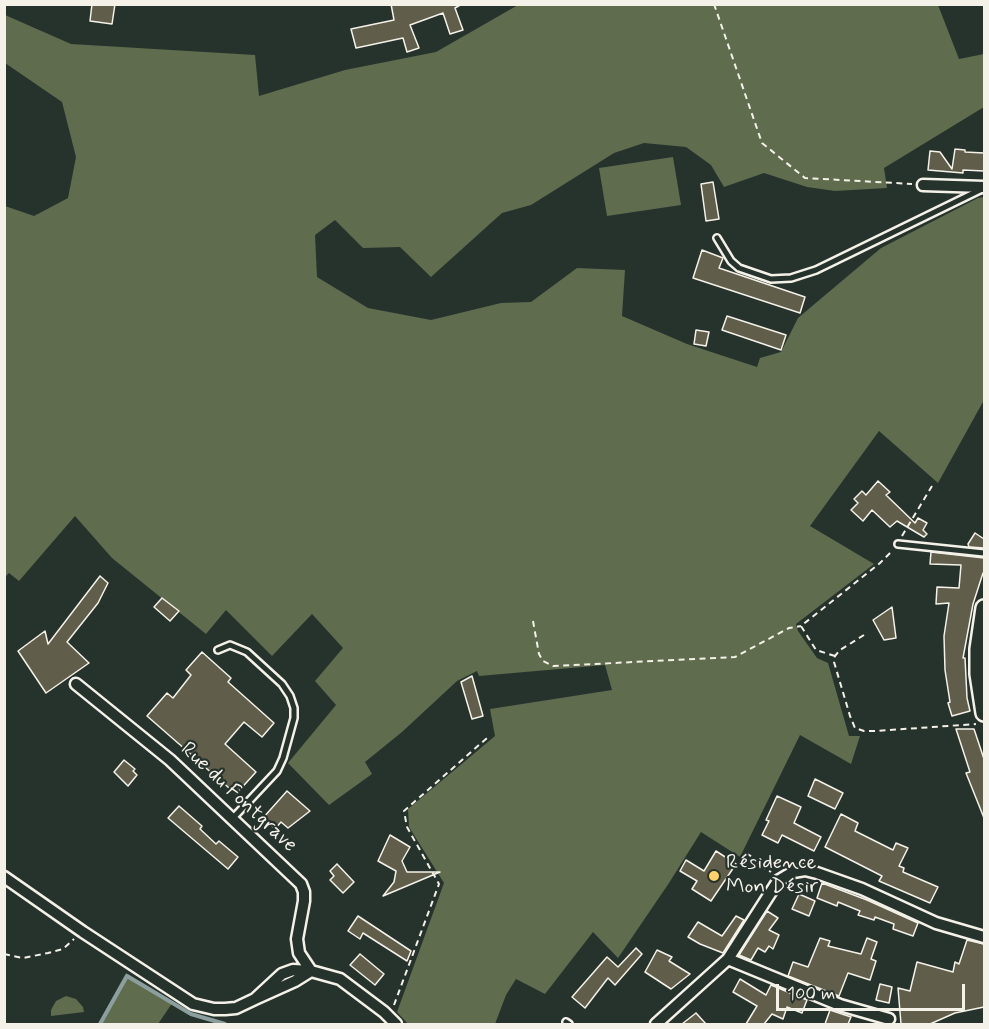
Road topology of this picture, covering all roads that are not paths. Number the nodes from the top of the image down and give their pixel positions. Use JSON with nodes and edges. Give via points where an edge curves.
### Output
{"nodes":[{"id":1,"x":923,"y":185,"type":"road end"},
{"id":2,"x":984,"y":188,"type":"edge"},
{"id":3,"x":717,"y":238,"type":"dead end"},
{"id":4,"x":898,"y":543,"type":"road end"},
{"id":5,"x":984,"y":553,"type":"edge"},
{"id":6,"x":984,"y":608,"type":"edge"},
{"id":7,"x":218,"y":650,"type":"dead end"},
{"id":8,"x":76,"y":684,"type":"dead end"},
{"id":9,"x":984,"y":713,"type":"edge"},
{"id":10,"x":233,"y":818,"type":"junction"},
{"id":11,"x":4,"y":877,"type":"edge"},
{"id":12,"x":984,"y":937,"type":"edge"},
{"id":13,"x":728,"y":959,"type":"junction"},
{"id":14,"x":310,"y":971,"type":"junction"},
{"id":15,"x":889,"y":1019,"type":"dead end"},
{"id":16,"x":393,"y":1021,"type":"edge"},
{"id":17,"x":656,"y":1024,"type":"edge"}],
"edges":[{"from":1,"to":2,"type":"street"},
{"from":2,"to":3,"type":"lane","via":[[816,270],[791,278],[771,279],[739,268]]},
{"from":4,"to":5,"type":"lane"},
{"from":6,"to":9,"type":"main road","via":[[978,648]]},
{"from":7,"to":10,"type":"lane","via":[[230,645],[247,652],[282,684],[294,708],[277,771]]},
{"from":8,"to":10,"type":"street","name":"Rue du Fontgrave","via":[[170,760]]},
{"from":10,"to":14,"type":"street","name":"Rue du Fontgrave","via":[[301,884],[304,901],[297,939],[299,953]]},
{"from":11,"to":14,"type":"street","via":[[193,1004],[214,1009],[236,1008],[255,999],[282,974]]},
{"from":12,"to":13,"type":"street","via":[[936,923],[862,889],[805,870],[781,878]]},
{"from":13,"to":15,"type":"street","via":[[840,1005]]},
{"from":13,"to":17,"type":"street"},
{"from":14,"to":16,"type":"street","via":[[340,979]]}]}
